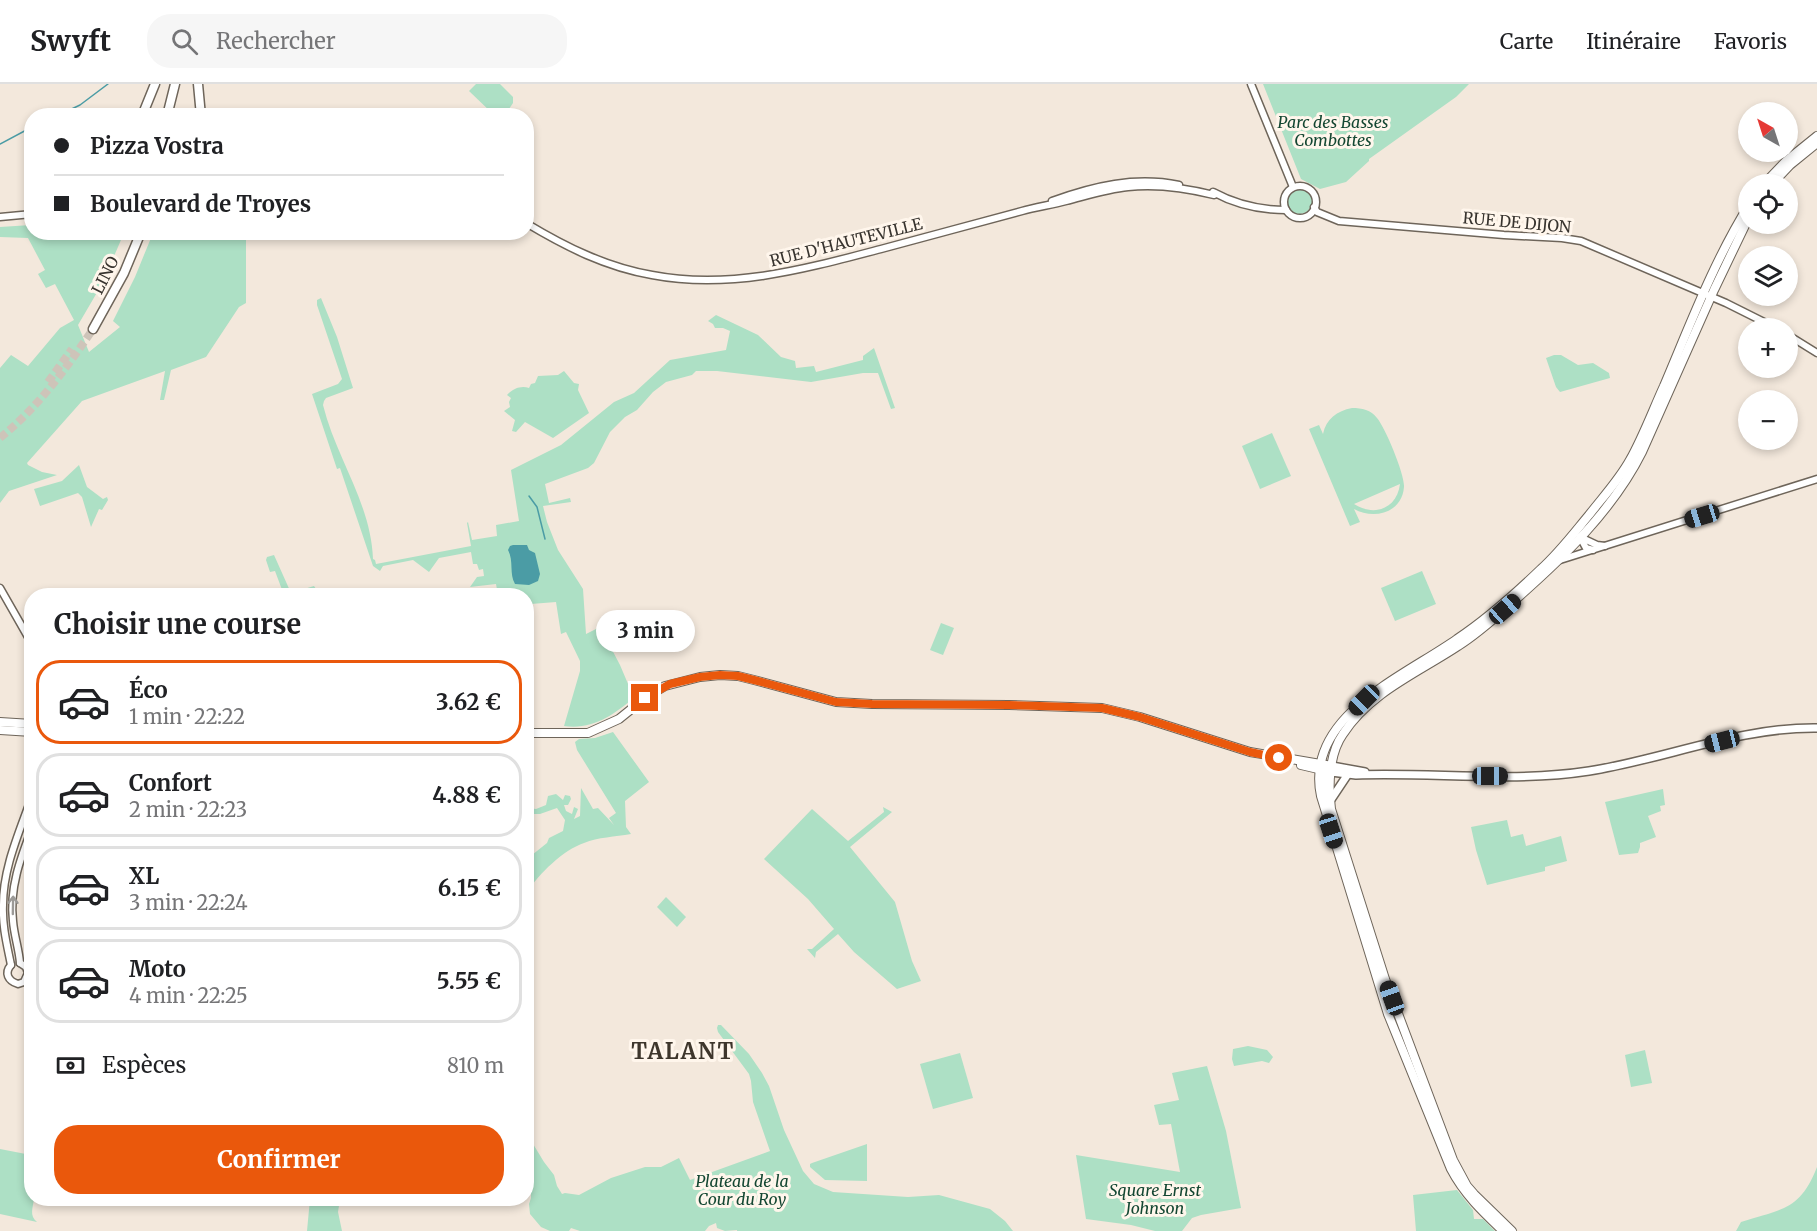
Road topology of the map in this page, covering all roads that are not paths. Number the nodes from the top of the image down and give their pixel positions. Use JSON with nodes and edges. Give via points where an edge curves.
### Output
{"nodes":[{"id":1,"x":155,"y":84,"type":"edge"},
{"id":2,"x":175,"y":84,"type":"edge"},
{"id":3,"x":181,"y":84,"type":"edge"},
{"id":4,"x":198,"y":84,"type":"edge"},
{"id":5,"x":1251,"y":84,"type":"edge"},
{"id":6,"x":145,"y":108,"type":"edge"},
{"id":7,"x":170,"y":108,"type":"edge"},
{"id":8,"x":175,"y":108,"type":"edge"},
{"id":9,"x":200,"y":108,"type":"edge"},
{"id":10,"x":1817,"y":136,"type":"edge"},
{"id":11,"x":1817,"y":143,"type":"edge"},
{"id":12,"x":1774,"y":174,"type":"edge"},
{"id":13,"x":1781,"y":174,"type":"edge"},
{"id":14,"x":1293,"y":187,"type":"junction"},
{"id":15,"x":1226,"y":197,"type":"junction"},
{"id":16,"x":1285,"y":197,"type":"junction"},
{"id":17,"x":1314,"y":207,"type":"junction"},
{"id":18,"x":1286,"y":210,"type":"junction"},
{"id":19,"x":24,"y":214,"type":"edge"},
{"id":20,"x":0,"y":216,"type":"edge"},
{"id":21,"x":1738,"y":224,"type":"edge"},
{"id":22,"x":534,"y":228,"type":"edge"},
{"id":23,"x":1740,"y":234,"type":"edge"},
{"id":24,"x":132,"y":240,"type":"edge"},
{"id":25,"x":138,"y":240,"type":"edge"},
{"id":26,"x":1707,"y":295,"type":"junction"},
{"id":27,"x":1757,"y":318,"type":"edge"},
{"id":28,"x":1798,"y":341,"type":"edge"},
{"id":29,"x":1817,"y":352,"type":"edge"},
{"id":30,"x":1677,"y":363,"type":"junction"},
{"id":31,"x":1817,"y":479,"type":"edge"},
{"id":32,"x":1608,"y":491,"type":"junction"},
{"id":33,"x":1591,"y":524,"type":"junction"},
{"id":34,"x":1580,"y":537,"type":"junction"},
{"id":35,"x":1566,"y":544,"type":"junction"},
{"id":36,"x":1594,"y":547,"type":"junction"},
{"id":37,"x":1560,"y":560,"type":"junction"},
{"id":38,"x":0,"y":588,"type":"edge"},
{"id":39,"x":24,"y":630,"type":"edge"},
{"id":40,"x":0,"y":722,"type":"edge"},
{"id":41,"x":24,"y":724,"type":"edge"},
{"id":42,"x":1817,"y":728,"type":"edge"},
{"id":43,"x":0,"y":730,"type":"edge"},
{"id":44,"x":24,"y":732,"type":"edge"},
{"id":45,"x":534,"y":733,"type":"edge"},
{"id":46,"x":1326,"y":768,"type":"junction"},
{"id":47,"x":1348,"y":774,"type":"junction"},
{"id":48,"x":1374,"y":774,"type":"junction"},
{"id":49,"x":1331,"y":805,"type":"junction"},
{"id":50,"x":24,"y":820,"type":"edge"},
{"id":51,"x":24,"y":850,"type":"edge"},
{"id":52,"x":20,"y":963,"type":"junction"},
{"id":53,"x":11,"y":965,"type":"junction"},
{"id":54,"x":24,"y":966,"type":"edge"},
{"id":55,"x":24,"y":982,"type":"edge"},
{"id":56,"x":1395,"y":1008,"type":"junction"},
{"id":57,"x":1388,"y":1014,"type":"junction"},
{"id":58,"x":1503,"y":1231,"type":"edge"},
{"id":59,"x":1512,"y":1231,"type":"edge"}],
"edges":[{"from":1,"to":6,"type":"highway"},
{"from":2,"to":7,"type":"highway"},
{"from":3,"to":8,"type":"highway"},
{"from":4,"to":9,"type":"highway"},
{"from":5,"to":14,"type":"street"},
{"from":10,"to":12,"type":"main road"},
{"from":11,"to":13,"type":"main road"},
{"from":14,"to":16,"type":"street"},
{"from":14,"to":17,"type":"street","via":[[1311,190]]},
{"from":15,"to":16,"type":"street","via":[[1269,206]]},
{"from":15,"to":18,"type":"street","via":[[1268,210]]},
{"from":15,"to":22,"type":"street","name":"RUE D'HAUTEVILLE","via":[[1162,182],[1140,184],[1036,207],[810,267],[723,280],[652,275],[607,263]]},
{"from":16,"to":18,"type":"street"},
{"from":17,"to":18,"type":"street","via":[[1300,217]]},
{"from":17,"to":26,"type":"street","name":"RUE DE DIJON","via":[[1339,221],[1581,241]]},
{"from":19,"to":20,"type":"street"},
{"from":21,"to":26,"type":"main road"},
{"from":23,"to":26,"type":"main road"},
{"from":24,"to":25,"type":"highway","name":"LINO","via":[[91,326],[120,280]]},
{"from":26,"to":27,"type":"street","name":"RUE DE DIJON"},
{"from":26,"to":30,"type":"main road"},
{"from":28,"to":29,"type":"street"},
{"from":30,"to":32,"type":"main road","via":[[1631,459]]},
{"from":30,"to":33,"type":"main road","via":[[1637,462]]},
{"from":31,"to":36,"type":"street"},
{"from":32,"to":34,"type":"main road"},
{"from":32,"to":35,"type":"main road"},
{"from":33,"to":34,"type":"main road"},
{"from":33,"to":36,"type":"street"},
{"from":34,"to":35,"type":"main road"},
{"from":34,"to":36,"type":"street"},
{"from":34,"to":37,"type":"main road"},
{"from":35,"to":46,"type":"main road","via":[[1470,630],[1373,692],[1339,728]]},
{"from":36,"to":37,"type":"street"},
{"from":37,"to":46,"type":"main road","via":[[1474,635],[1367,706],[1343,734]]},
{"from":38,"to":39,"type":"street"},
{"from":40,"to":41,"type":"main road"},
{"from":42,"to":48,"type":"main road","via":[[1746,734],[1586,771],[1513,776]]},
{"from":43,"to":44,"type":"main road"},
{"from":45,"to":46,"type":"main road","via":[[588,733],[619,719],[665,686],[720,675],[738,676],[836,702],[1102,708],[1250,752]]},
{"from":46,"to":47,"type":"main road"},
{"from":46,"to":48,"type":"main road"},
{"from":46,"to":49,"type":"main road"},
{"from":46,"to":57,"type":"main road","via":[[1318,782],[1325,810]]},
{"from":47,"to":48,"type":"main road"},
{"from":47,"to":49,"type":"main road"},
{"from":49,"to":56,"type":"main road"},
{"from":50,"to":53,"type":"street","via":[[9,864],[2,902]]},
{"from":52,"to":51,"type":"street","one_way":true,"via":[[12,919],[13,892]]},
{"from":52,"to":53,"type":"street"},
{"from":52,"to":54,"type":"street"},
{"from":53,"to":55,"type":"street","via":[[8,977],[18,984]]},
{"from":56,"to":57,"type":"main road"},
{"from":56,"to":59,"type":"main road","via":[[1456,1166],[1474,1194]]},
{"from":57,"to":58,"type":"main road","via":[[1451,1169],[1472,1201]]}]}
